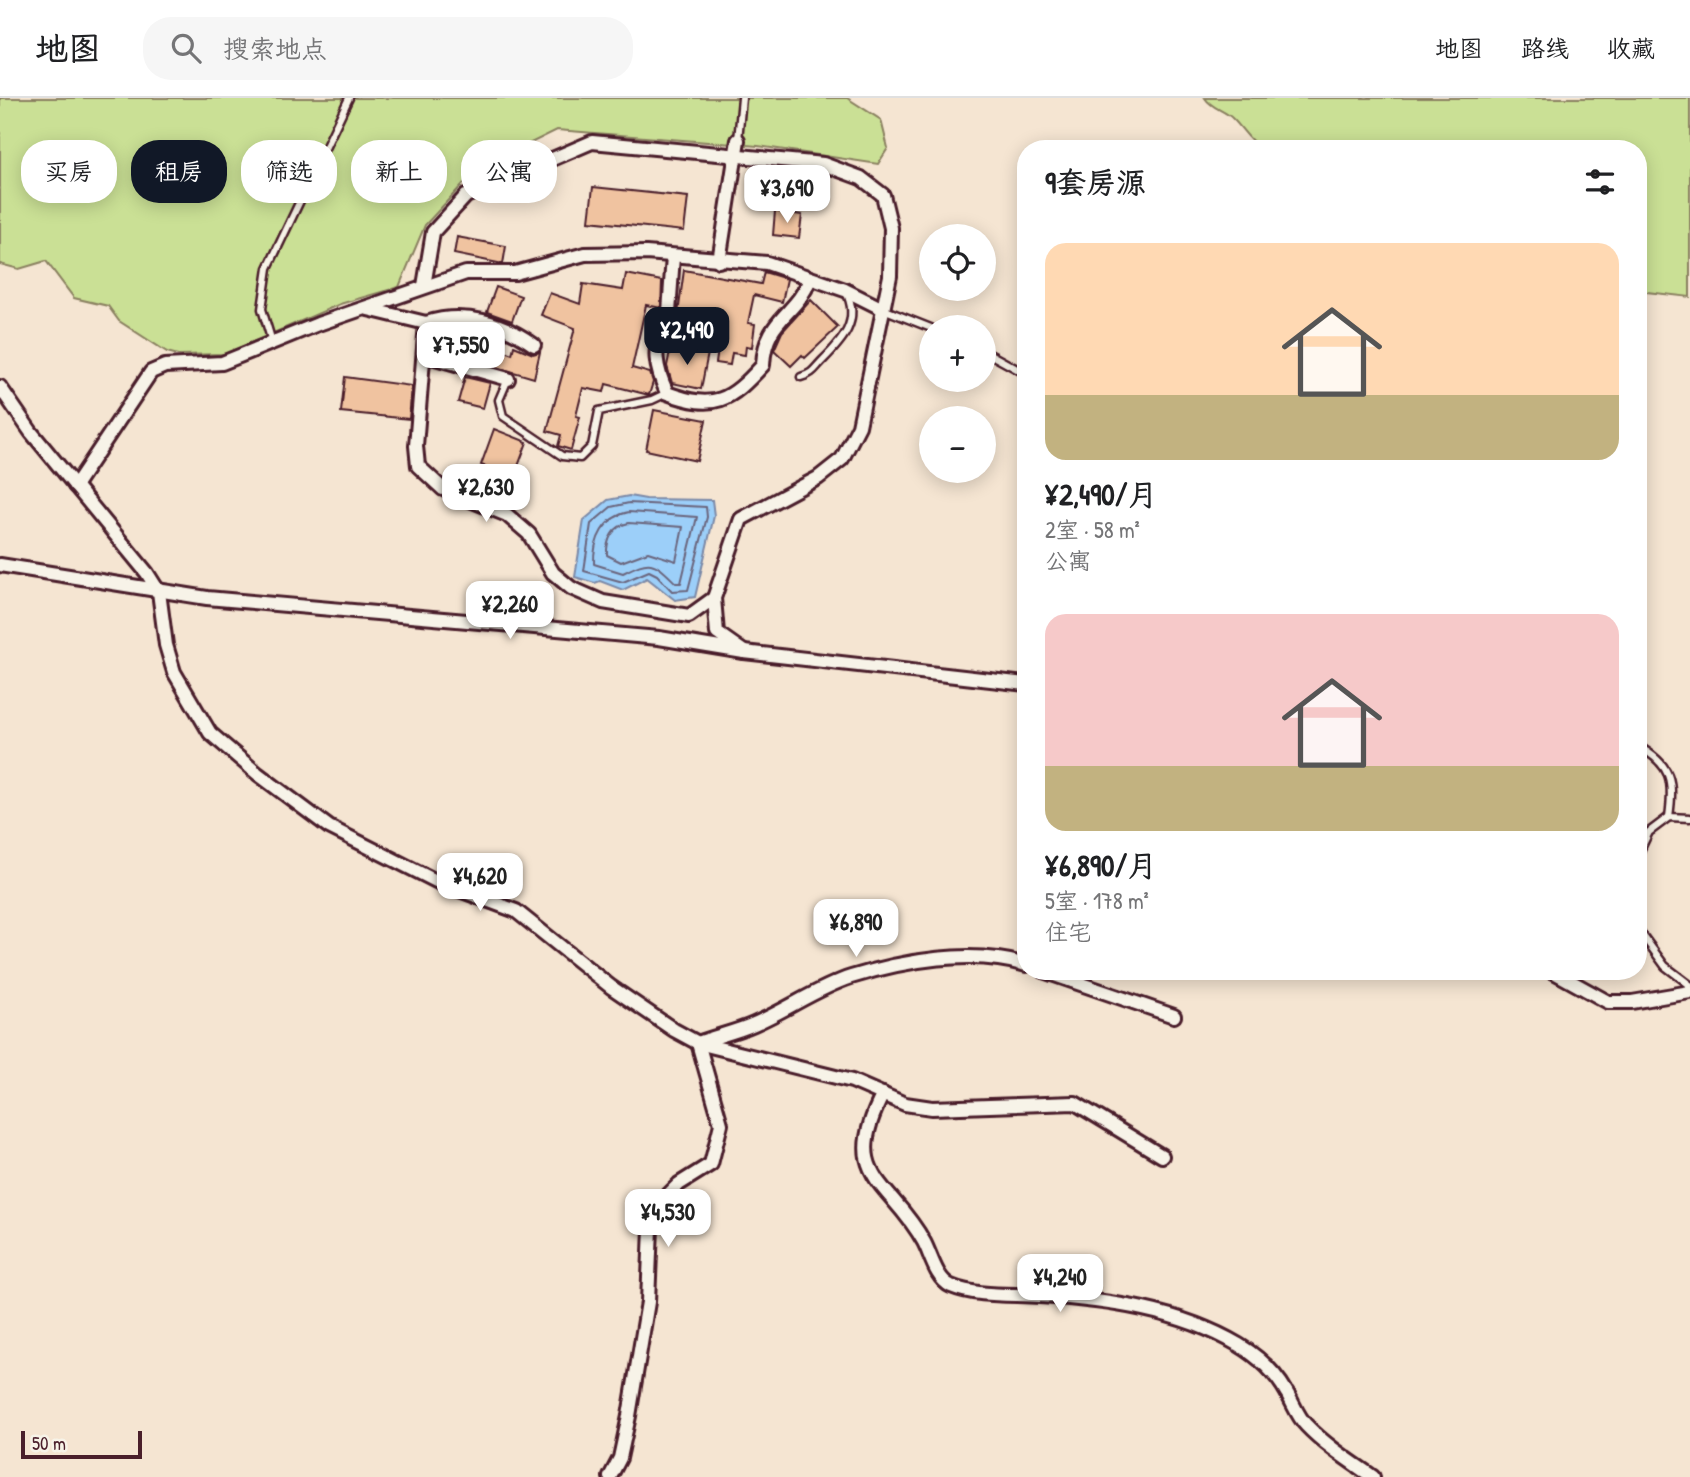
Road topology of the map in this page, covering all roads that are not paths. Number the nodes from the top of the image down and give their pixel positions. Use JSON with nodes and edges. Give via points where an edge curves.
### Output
{"nodes":[{"id":1,"x":349,"y":98,"type":"edge"},
{"id":2,"x":742,"y":98,"type":"edge"},
{"id":3,"x":738,"y":140,"type":"joint"},
{"id":4,"x":736,"y":156,"type":"junction"},
{"id":5,"x":673,"y":256,"type":"junction"},
{"id":6,"x":719,"y":261,"type":"junction"},
{"id":7,"x":810,"y":279,"type":"junction"},
{"id":8,"x":424,"y":286,"type":"junction"},
{"id":9,"x":845,"y":290,"type":"junction"},
{"id":10,"x":368,"y":309,"type":"junction"},
{"id":11,"x":883,"y":309,"type":"junction"},
{"id":12,"x":426,"y":323,"type":"junction"},
{"id":13,"x":919,"y":323,"type":"edge"},
{"id":14,"x":274,"y":344,"type":"junction"},
{"id":15,"x":534,"y":345,"type":"dead end"},
{"id":16,"x":425,"y":355,"type":"junction"},
{"id":17,"x":996,"y":358,"type":"edge"},
{"id":18,"x":1017,"y":369,"type":"edge"},
{"id":19,"x":801,"y":377,"type":"dead end"},
{"id":20,"x":508,"y":379,"type":"joint"},
{"id":21,"x":0,"y":387,"type":"edge"},
{"id":22,"x":667,"y":393,"type":"junction"},
{"id":23,"x":75,"y":486,"type":"junction"},
{"id":24,"x":0,"y":565,"type":"edge"},
{"id":25,"x":159,"y":592,"type":"junction"},
{"id":26,"x":714,"y":598,"type":"junction"},
{"id":27,"x":744,"y":652,"type":"junction"},
{"id":28,"x":1017,"y":683,"type":"edge"},
{"id":29,"x":1647,"y":752,"type":"edge"},
{"id":30,"x":1669,"y":817,"type":"junction"},
{"id":31,"x":1690,"y":818,"type":"edge"},
{"id":32,"x":1647,"y":836,"type":"edge"},
{"id":33,"x":1647,"y":941,"type":"edge"},
{"id":34,"x":1017,"y":962,"type":"edge"},
{"id":35,"x":1077,"y":980,"type":"edge"},
{"id":36,"x":1568,"y":980,"type":"edge"},
{"id":37,"x":1690,"y":985,"type":"edge"},
{"id":38,"x":1690,"y":992,"type":"edge"},
{"id":39,"x":1174,"y":1016,"type":"dead end"},
{"id":40,"x":698,"y":1043,"type":"junction"},
{"id":41,"x":883,"y":1094,"type":"junction"},
{"id":42,"x":1162,"y":1156,"type":"dead end"},
{"id":43,"x":610,"y":1477,"type":"edge"},
{"id":44,"x":1373,"y":1477,"type":"edge"}],
"edges":[{"from":1,"to":14,"type":"lane","via":[[268,268],[262,309]]},
{"from":2,"to":3,"type":"lane"},
{"from":3,"to":4,"type":"street"},
{"from":4,"to":6,"type":"street"},
{"from":4,"to":8,"type":"street","via":[[592,142],[466,196],[433,232]]},
{"from":4,"to":11,"type":"street","via":[[823,164],[861,178],[883,195],[891,228],[890,276]]},
{"from":5,"to":6,"type":"street"},
{"from":5,"to":8,"type":"street","via":[[585,254],[515,273],[466,274]]},
{"from":5,"to":22,"type":"street","via":[[668,326],[660,334],[656,351]]},
{"from":6,"to":7,"type":"street","via":[[767,263]]},
{"from":7,"to":9,"type":"street"},
{"from":7,"to":22,"type":"street","via":[[798,302],[775,323],[764,346],[763,365],[746,384],[722,401],[708,403]]},
{"from":8,"to":10,"type":"street"},
{"from":9,"to":11,"type":"street"},
{"from":9,"to":19,"type":"lane","via":[[853,311],[850,328],[814,373]]},
{"from":10,"to":12,"type":"street"},
{"from":10,"to":14,"type":"street"},
{"from":11,"to":13,"type":"lane"},
{"from":11,"to":26,"type":"street","via":[[859,426],[842,459],[818,478],[741,519]]},
{"from":12,"to":15,"type":"street","via":[[464,317],[515,331]]},
{"from":12,"to":16,"type":"street"},
{"from":14,"to":23,"type":"street","via":[[222,363],[165,366],[151,372]]},
{"from":16,"to":20,"type":"street"},
{"from":16,"to":26,"type":"street","via":[[418,466],[443,489],[507,515],[529,534],[553,573],[571,588],[603,603],[689,616]]},
{"from":17,"to":18,"type":"lane"},
{"from":20,"to":22,"type":"lane","via":[[499,400],[503,416],[562,456],[580,458],[592,446],[598,411]]},
{"from":21,"to":23,"type":"street"},
{"from":23,"to":25,"type":"street"},
{"from":24,"to":25,"type":"street"},
{"from":25,"to":27,"type":"street","via":[[659,638]]},
{"from":25,"to":40,"type":"street","via":[[166,645],[191,705],[210,733],[258,774],[329,827],[438,882],[516,911],[611,987]]},
{"from":26,"to":27,"type":"street","via":[[718,633]]},
{"from":27,"to":28,"type":"street"},
{"from":29,"to":30,"type":"lane","via":[[1661,761],[1674,786]]},
{"from":30,"to":31,"type":"lane"},
{"from":30,"to":32,"type":"lane"},
{"from":33,"to":37,"type":"lane","via":[[1665,966]]},
{"from":34,"to":40,"type":"street","via":[[974,957],[911,963],[850,978],[754,1024]]},
{"from":35,"to":39,"type":"street"},
{"from":36,"to":38,"type":"street","via":[[1608,1002]]},
{"from":40,"to":41,"type":"street","via":[[852,1081]]},
{"from":40,"to":43,"type":"street","via":[[721,1124],[718,1143],[711,1164],[664,1199],[651,1228],[648,1302],[620,1458]]},
{"from":41,"to":42,"type":"street","via":[[905,1104],[932,1108],[1075,1103]]},
{"from":41,"to":44,"type":"street","via":[[870,1118],[866,1163],[878,1185],[923,1239],[948,1285],[970,1291],[1086,1299],[1181,1318],[1239,1345],[1268,1366],[1304,1423]]}]}
